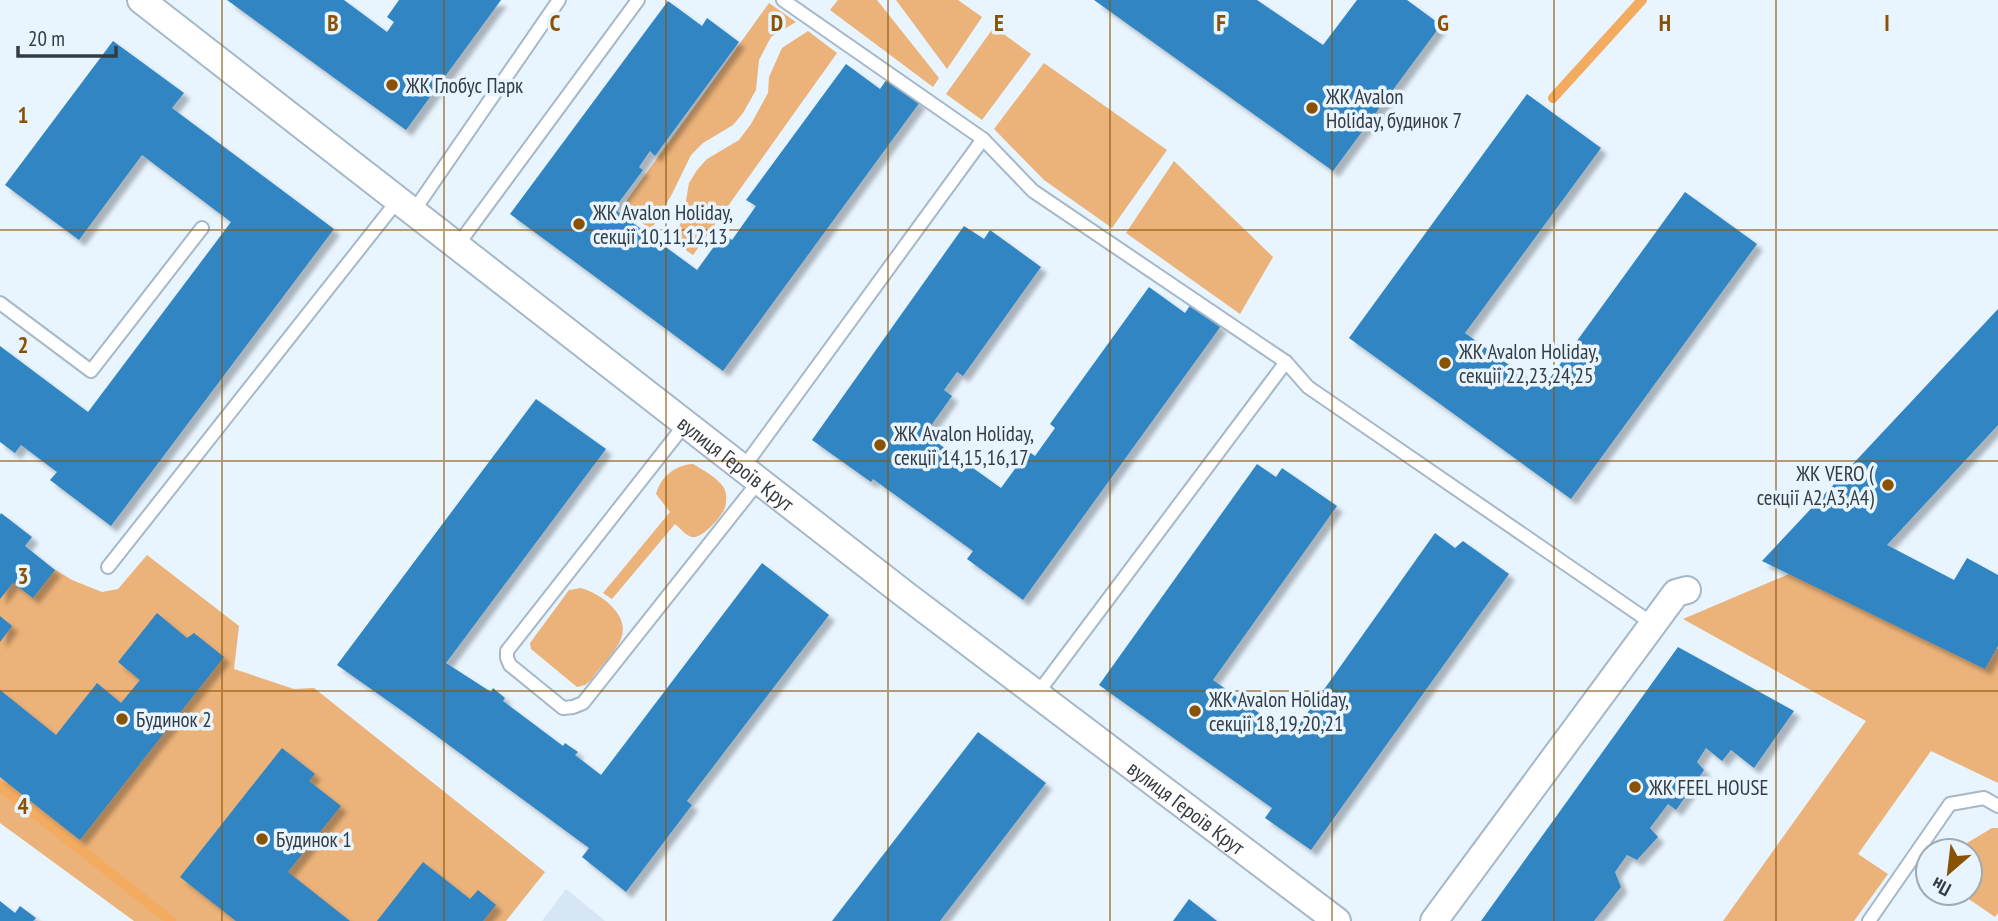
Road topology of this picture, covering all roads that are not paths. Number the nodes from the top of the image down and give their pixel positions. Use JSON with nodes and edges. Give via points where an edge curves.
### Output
{"nodes":[{"id":1,"x":141,"y":0,"type":"edge"},
{"id":2,"x":559,"y":0,"type":"edge"},
{"id":3,"x":638,"y":0,"type":"edge"},
{"id":4,"x":783,"y":0,"type":"edge"},
{"id":5,"x":983,"y":139,"type":"junction"},
{"id":6,"x":406,"y":206,"type":"junction"},
{"id":7,"x":202,"y":228,"type":"dead end"},
{"id":8,"x":457,"y":246,"type":"junction"},
{"id":9,"x":0,"y":303,"type":"edge"},
{"id":10,"x":1286,"y":362,"type":"junction"},
{"id":11,"x":685,"y":423,"type":"junction"},
{"id":12,"x":751,"y":475,"type":"junction"},
{"id":13,"x":108,"y":567,"type":"dead end"},
{"id":14,"x":1687,"y":590,"type":"dead end"},
{"id":15,"x":1653,"y":624,"type":"junction"},
{"id":16,"x":1037,"y":694,"type":"junction"},
{"id":17,"x":1998,"y":806,"type":"edge"},
{"id":18,"x":1337,"y":921,"type":"edge"},
{"id":19,"x":1434,"y":921,"type":"edge"},
{"id":20,"x":1869,"y":921,"type":"edge"}],
"edges":[{"from":1,"to":6,"type":"street","name":"вулиця Героїв Крут"},
{"from":2,"to":6,"type":"lane"},
{"from":3,"to":8,"type":"lane"},
{"from":4,"to":5,"type":"lane"},
{"from":5,"to":10,"type":"lane","via":[[1033,191]]},
{"from":5,"to":12,"type":"lane"},
{"from":6,"to":8,"type":"street","name":"вулиця Героїв Крут"},
{"from":6,"to":13,"type":"lane"},
{"from":7,"to":9,"type":"lane","via":[[91,371]]},
{"from":8,"to":11,"type":"street","name":"вулиця Героїв Крут"},
{"from":10,"to":15,"type":"lane","via":[[1308,387]]},
{"from":10,"to":16,"type":"lane"},
{"from":11,"to":12,"type":"street","name":"вулиця Героїв Крут"},
{"from":11,"to":12,"type":"lane","via":[[507,650],[510,665],[563,708],[583,703]]},
{"from":12,"to":16,"type":"street","name":"вулиця Героїв Крут"},
{"from":14,"to":15,"type":"street","via":[[1676,593]]},
{"from":15,"to":19,"type":"street"},
{"from":16,"to":18,"type":"street","name":"вулиця Героїв Крут"},
{"from":17,"to":20,"type":"lane","via":[[1984,798],[1950,804]]}]}
